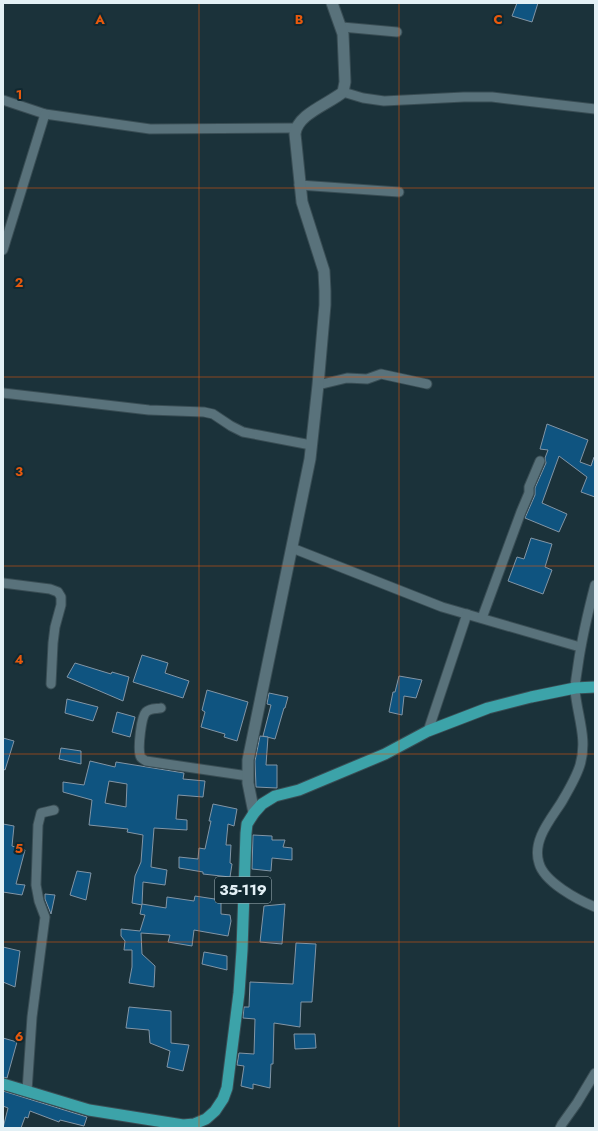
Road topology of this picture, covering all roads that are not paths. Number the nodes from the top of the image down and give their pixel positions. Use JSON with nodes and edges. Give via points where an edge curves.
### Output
{"nodes":[{"id":1,"x":332,"y":3,"type":"edge"},
{"id":2,"x":342,"y":27,"type":"junction"},
{"id":3,"x":397,"y":32,"type":"dead end"},
{"id":4,"x":343,"y":92,"type":"junction"},
{"id":5,"x":3,"y":100,"type":"edge"},
{"id":6,"x":595,"y":109,"type":"edge"},
{"id":7,"x":45,"y":114,"type":"junction"},
{"id":8,"x":295,"y":128,"type":"junction"},
{"id":9,"x":299,"y":185,"type":"junction"},
{"id":10,"x":399,"y":192,"type":"dead end"},
{"id":11,"x":3,"y":250,"type":"edge"},
{"id":12,"x":427,"y":384,"type":"dead end"},
{"id":13,"x":318,"y":385,"type":"junction"},
{"id":14,"x":3,"y":393,"type":"edge"},
{"id":15,"x":312,"y":445,"type":"junction"},
{"id":16,"x":540,"y":460,"type":"dead end"},
{"id":17,"x":292,"y":548,"type":"junction"},
{"id":18,"x":3,"y":583,"type":"edge"},
{"id":19,"x":595,"y":585,"type":"edge"},
{"id":20,"x":467,"y":614,"type":"junction"},
{"id":21,"x":482,"y":618,"type":"junction"},
{"id":22,"x":580,"y":647,"type":"junction"},
{"id":23,"x":51,"y":684,"type":"dead end"},
{"id":24,"x":595,"y":687,"type":"edge"},
{"id":25,"x":575,"y":688,"type":"junction"},
{"id":26,"x":161,"y":708,"type":"dead end"},
{"id":27,"x":428,"y":731,"type":"junction"},
{"id":28,"x":248,"y":776,"type":"junction"},
{"id":29,"x":54,"y":810,"type":"dead end"},
{"id":30,"x":254,"y":813,"type":"junction"},
{"id":31,"x":595,"y":907,"type":"edge"},
{"id":32,"x":595,"y":1073,"type":"edge"},
{"id":33,"x":3,"y":1084,"type":"edge"},
{"id":34,"x":27,"y":1091,"type":"junction"},
{"id":35,"x":194,"y":1126,"type":"edge"},
{"id":36,"x":560,"y":1128,"type":"edge"}],
"edges":[{"from":1,"to":2,"type":"street"},
{"from":2,"to":3,"type":"street"},
{"from":2,"to":4,"type":"street","via":[[345,65]]},
{"from":4,"to":6,"type":"street","via":[[384,101],[492,97]]},
{"from":4,"to":8,"type":"street","via":[[307,115]]},
{"from":5,"to":7,"type":"street"},
{"from":7,"to":8,"type":"street","via":[[150,129]]},
{"from":7,"to":11,"type":"street"},
{"from":8,"to":9,"type":"street"},
{"from":9,"to":10,"type":"street"},
{"from":9,"to":13,"type":"street","via":[[305,215],[325,279]]},
{"from":12,"to":13,"type":"street","via":[[381,374],[367,379],[348,378]]},
{"from":13,"to":15,"type":"street"},
{"from":14,"to":15,"type":"street","via":[[149,410],[204,412],[213,414],[243,432]]},
{"from":15,"to":17,"type":"street"},
{"from":16,"to":21,"type":"street"},
{"from":17,"to":20,"type":"street","via":[[442,607]]},
{"from":17,"to":28,"type":"street","via":[[248,760]]},
{"from":18,"to":23,"type":"street","via":[[50,589],[58,592],[61,597],[53,643]]},
{"from":19,"to":22,"type":"street"},
{"from":20,"to":21,"type":"street"},
{"from":20,"to":27,"type":"street"},
{"from":21,"to":22,"type":"street"},
{"from":22,"to":25,"type":"street"},
{"from":24,"to":25,"type":"main road","number":"35-119"},
{"from":25,"to":27,"type":"main road","number":"35-119","via":[[488,708]]},
{"from":25,"to":31,"type":"street","via":[[583,735],[582,756],[568,790],[542,834],[537,854],[543,872],[569,894]]},
{"from":26,"to":28,"type":"street","via":[[146,711],[143,718],[140,743],[142,759]]},
{"from":27,"to":30,"type":"main road","number":"35-119","via":[[385,754],[298,790],[274,796]]},
{"from":28,"to":30,"type":"street"},
{"from":29,"to":34,"type":"street","via":[[41,813],[38,825],[36,885],[45,917],[32,1017]]},
{"from":30,"to":35,"type":"main road","number":"35-119","via":[[246,833],[239,993],[227,1088],[215,1111]]},
{"from":32,"to":36,"type":"street"},
{"from":33,"to":34,"type":"main road","number":"35-119"},
{"from":34,"to":35,"type":"main road","number":"35-119","via":[[89,1110]]}]}
